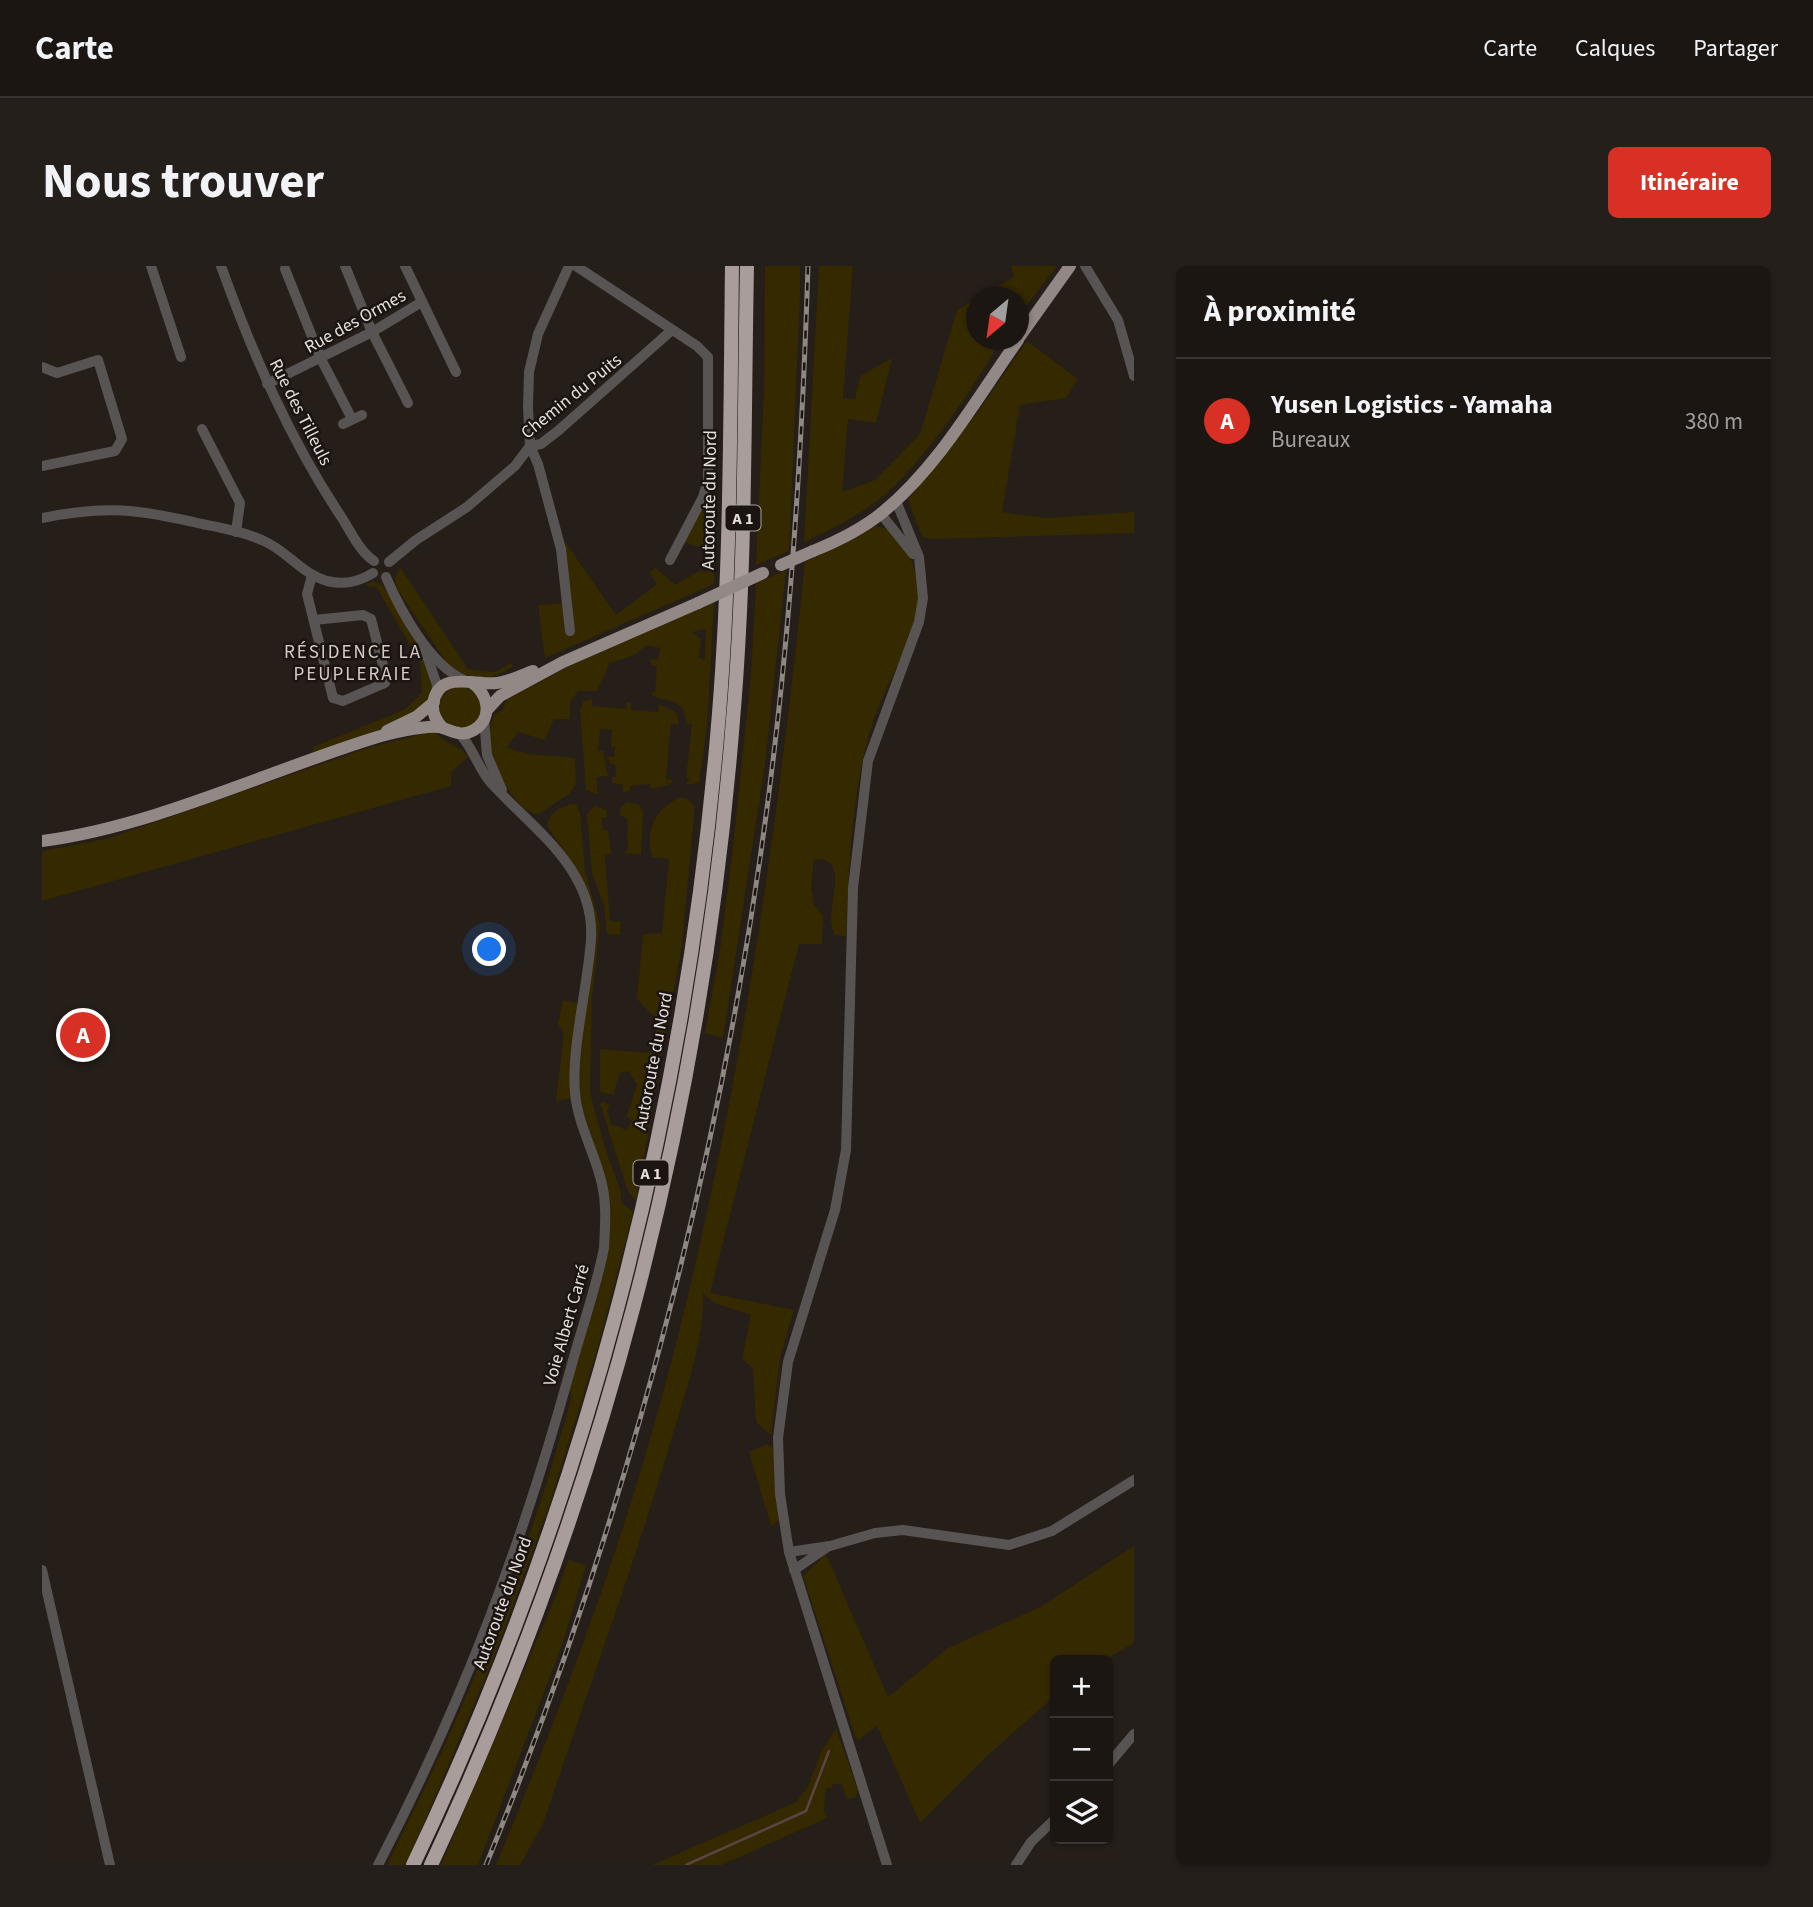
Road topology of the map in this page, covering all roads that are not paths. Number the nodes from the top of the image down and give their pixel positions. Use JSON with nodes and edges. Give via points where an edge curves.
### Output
{"nodes":[{"id":1,"x":151,"y":266,"type":"edge"},
{"id":2,"x":221,"y":266,"type":"edge"},
{"id":3,"x":345,"y":266,"type":"edge"},
{"id":4,"x":405,"y":266,"type":"edge"},
{"id":5,"x":569,"y":266,"type":"edge"},
{"id":6,"x":576,"y":266,"type":"edge"},
{"id":7,"x":726,"y":266,"type":"edge"},
{"id":8,"x":732,"y":266,"type":"edge"},
{"id":9,"x":749,"y":266,"type":"edge"},
{"id":10,"x":1070,"y":266,"type":"edge"},
{"id":11,"x":1085,"y":266,"type":"edge"},
{"id":12,"x":285,"y":269,"type":"dead end"},
{"id":13,"x":420,"y":303,"type":"junction"},
{"id":14,"x":1029,"y":324,"type":"edge"},
{"id":15,"x":672,"y":330,"type":"junction"},
{"id":16,"x":372,"y":332,"type":"junction"},
{"id":17,"x":1010,"y":350,"type":"edge"},
{"id":18,"x":181,"y":357,"type":"dead end"},
{"id":19,"x":321,"y":359,"type":"junction"},
{"id":20,"x":42,"y":367,"type":"edge"},
{"id":21,"x":456,"y":372,"type":"dead end"},
{"id":22,"x":1134,"y":376,"type":"edge"},
{"id":23,"x":267,"y":384,"type":"junction"},
{"id":24,"x":408,"y":403,"type":"dead end"},
{"id":25,"x":353,"y":419,"type":"dead end"},
{"id":26,"x":202,"y":429,"type":"dead end"},
{"id":27,"x":530,"y":446,"type":"junction"},
{"id":28,"x":729,"y":446,"type":"junction"},
{"id":29,"x":42,"y":466,"type":"edge"},
{"id":30,"x":896,"y":500,"type":"junction"},
{"id":31,"x":881,"y":514,"type":"junction"},
{"id":32,"x":42,"y":518,"type":"edge"},
{"id":33,"x":236,"y":532,"type":"junction"},
{"id":34,"x":670,"y":559,"type":"dead end"},
{"id":35,"x":374,"y":561,"type":"junction"},
{"id":36,"x":389,"y":562,"type":"junction"},
{"id":37,"x":920,"y":563,"type":"junction"},
{"id":38,"x":373,"y":573,"type":"junction"},
{"id":39,"x":312,"y":575,"type":"junction"},
{"id":40,"x":386,"y":577,"type":"junction"},
{"id":41,"x":314,"y":620,"type":"junction"},
{"id":42,"x":570,"y":631,"type":"dead end"},
{"id":43,"x":423,"y":644,"type":"junction"},
{"id":44,"x":563,"y":662,"type":"junction"},
{"id":45,"x":467,"y":681,"type":"junction"},
{"id":46,"x":435,"y":699,"type":"junction"},
{"id":47,"x":485,"y":714,"type":"junction"},
{"id":48,"x":443,"y":728,"type":"junction"},
{"id":49,"x":460,"y":734,"type":"junction"},
{"id":50,"x":375,"y":738,"type":"junction"},
{"id":51,"x":503,"y":794,"type":"junction"},
{"id":52,"x":42,"y":841,"type":"edge"},
{"id":53,"x":1134,"y":1480,"type":"edge"},
{"id":54,"x":830,"y":1546,"type":"junction"},
{"id":55,"x":789,"y":1552,"type":"junction"},
{"id":56,"x":42,"y":1570,"type":"edge"},
{"id":57,"x":794,"y":1570,"type":"junction"},
{"id":58,"x":1134,"y":1734,"type":"edge"},
{"id":59,"x":1113,"y":1759,"type":"edge"},
{"id":60,"x":1050,"y":1824,"type":"edge"},
{"id":61,"x":110,"y":1865,"type":"edge"},
{"id":62,"x":378,"y":1865,"type":"edge"},
{"id":63,"x":413,"y":1865,"type":"edge"},
{"id":64,"x":430,"y":1865,"type":"edge"},
{"id":65,"x":887,"y":1865,"type":"edge"},
{"id":66,"x":1016,"y":1865,"type":"edge"}],
"edges":[{"from":1,"to":18,"type":"street"},
{"from":2,"to":23,"type":"street","name":"Rue des Tilleuls"},
{"from":3,"to":16,"type":"street"},
{"from":4,"to":13,"type":"street"},
{"from":5,"to":27,"type":"street","via":[[532,353]]},
{"from":6,"to":15,"type":"street"},
{"from":7,"to":28,"type":"highway"},
{"from":8,"to":28,"type":"highway","name":"Autoroute du Nord","number":"A 1"},
{"from":9,"to":64,"type":"highway","name":"Autoroute du Nord","number":"A 1","via":[[741,605],[733,722],[714,906],[680,1108],[633,1311],[579,1492],[514,1671]]},
{"from":10,"to":14,"type":"main road"},
{"from":11,"to":22,"type":"street","via":[[1118,320]]},
{"from":12,"to":19,"type":"street"},
{"from":13,"to":16,"type":"street","name":"Rue des Ormes"},
{"from":13,"to":21,"type":"street"},
{"from":15,"to":27,"type":"street","name":"Chemin du Puits","via":[[559,430],[541,444]]},
{"from":15,"to":34,"type":"street","via":[[708,357],[708,480]]},
{"from":16,"to":19,"type":"street","name":"Rue des Ormes"},
{"from":16,"to":24,"type":"street"},
{"from":17,"to":30,"type":"main road","via":[[936,455]]},
{"from":19,"to":23,"type":"street","name":"Rue des Ormes"},
{"from":19,"to":25,"type":"street"},
{"from":20,"to":29,"type":"street","via":[[57,373],[98,360],[122,439],[115,451]]},
{"from":23,"to":35,"type":"street","name":"Rue des Tilleuls","via":[[326,495]]},
{"from":26,"to":33,"type":"street","via":[[240,503]]},
{"from":27,"to":36,"type":"street","name":"Chemin du Puits","via":[[515,466],[475,500]]},
{"from":27,"to":42,"type":"street","via":[[561,549]]},
{"from":28,"to":63,"type":"highway","name":"Autoroute du Nord","number":"A 1","via":[[725,627],[712,795],[685,992],[653,1163],[618,1306],[568,1477],[494,1680]]},
{"from":30,"to":31,"type":"main road"},
{"from":30,"to":37,"type":"street"},
{"from":31,"to":37,"type":"street"},
{"from":31,"to":44,"type":"main road","bridge":true,"via":[[813,551]]},
{"from":32,"to":33,"type":"street","via":[[125,508]]},
{"from":33,"to":39,"type":"street","via":[[275,546]]},
{"from":35,"to":36,"type":"street"},
{"from":35,"to":38,"type":"street"},
{"from":36,"to":40,"type":"street","via":[[392,568]]},
{"from":37,"to":55,"type":"street","via":[[919,622],[874,739],[860,816],[853,888],[848,1124],[840,1190],[797,1325],[782,1400],[779,1476]]},
{"from":38,"to":39,"type":"street","via":[[350,583]]},
{"from":38,"to":40,"type":"street"},
{"from":39,"to":41,"type":"street","via":[[307,588]]},
{"from":40,"to":43,"type":"street"},
{"from":41,"to":41,"type":"street","via":[[333,698],[343,701],[385,683],[371,619],[363,615]]},
{"from":43,"to":45,"type":"street","via":[[452,675]]},
{"from":43,"to":46,"type":"street","via":[[437,685]]},
{"from":44,"to":45,"type":"main road","via":[[502,682]]},
{"from":44,"to":47,"type":"main road","via":[[500,696]]},
{"from":45,"to":46,"type":"main road","via":[[447,683]]},
{"from":45,"to":47,"type":"main road","via":[[483,693]]},
{"from":46,"to":48,"type":"main road","via":[[434,713]]},
{"from":46,"to":50,"type":"main road","via":[[416,717]]},
{"from":47,"to":49,"type":"main road","via":[[471,732]]},
{"from":47,"to":51,"type":"street","name":"Voie Albert Carré","via":[[488,755]]},
{"from":48,"to":49,"type":"main road"},
{"from":48,"to":50,"type":"main road"},
{"from":49,"to":51,"type":"street","name":"Voie Albert Carré","via":[[484,774]]},
{"from":50,"to":52,"type":"main road","via":[[99,832]]},
{"from":51,"to":62,"type":"street","name":"Voie Albert Carré","via":[[558,850],[589,908],[591,936],[575,1091],[582,1129],[602,1185],[604,1248],[539,1478],[499,1599],[446,1726]]},
{"from":53,"to":54,"type":"street","via":[[1052,1531],[1009,1545],[903,1530]]},
{"from":54,"to":55,"type":"street"},
{"from":54,"to":57,"type":"street"},
{"from":55,"to":57,"type":"street"},
{"from":56,"to":61,"type":"street"},
{"from":57,"to":65,"type":"street"},
{"from":58,"to":59,"type":"street"},
{"from":60,"to":66,"type":"street"}]}
